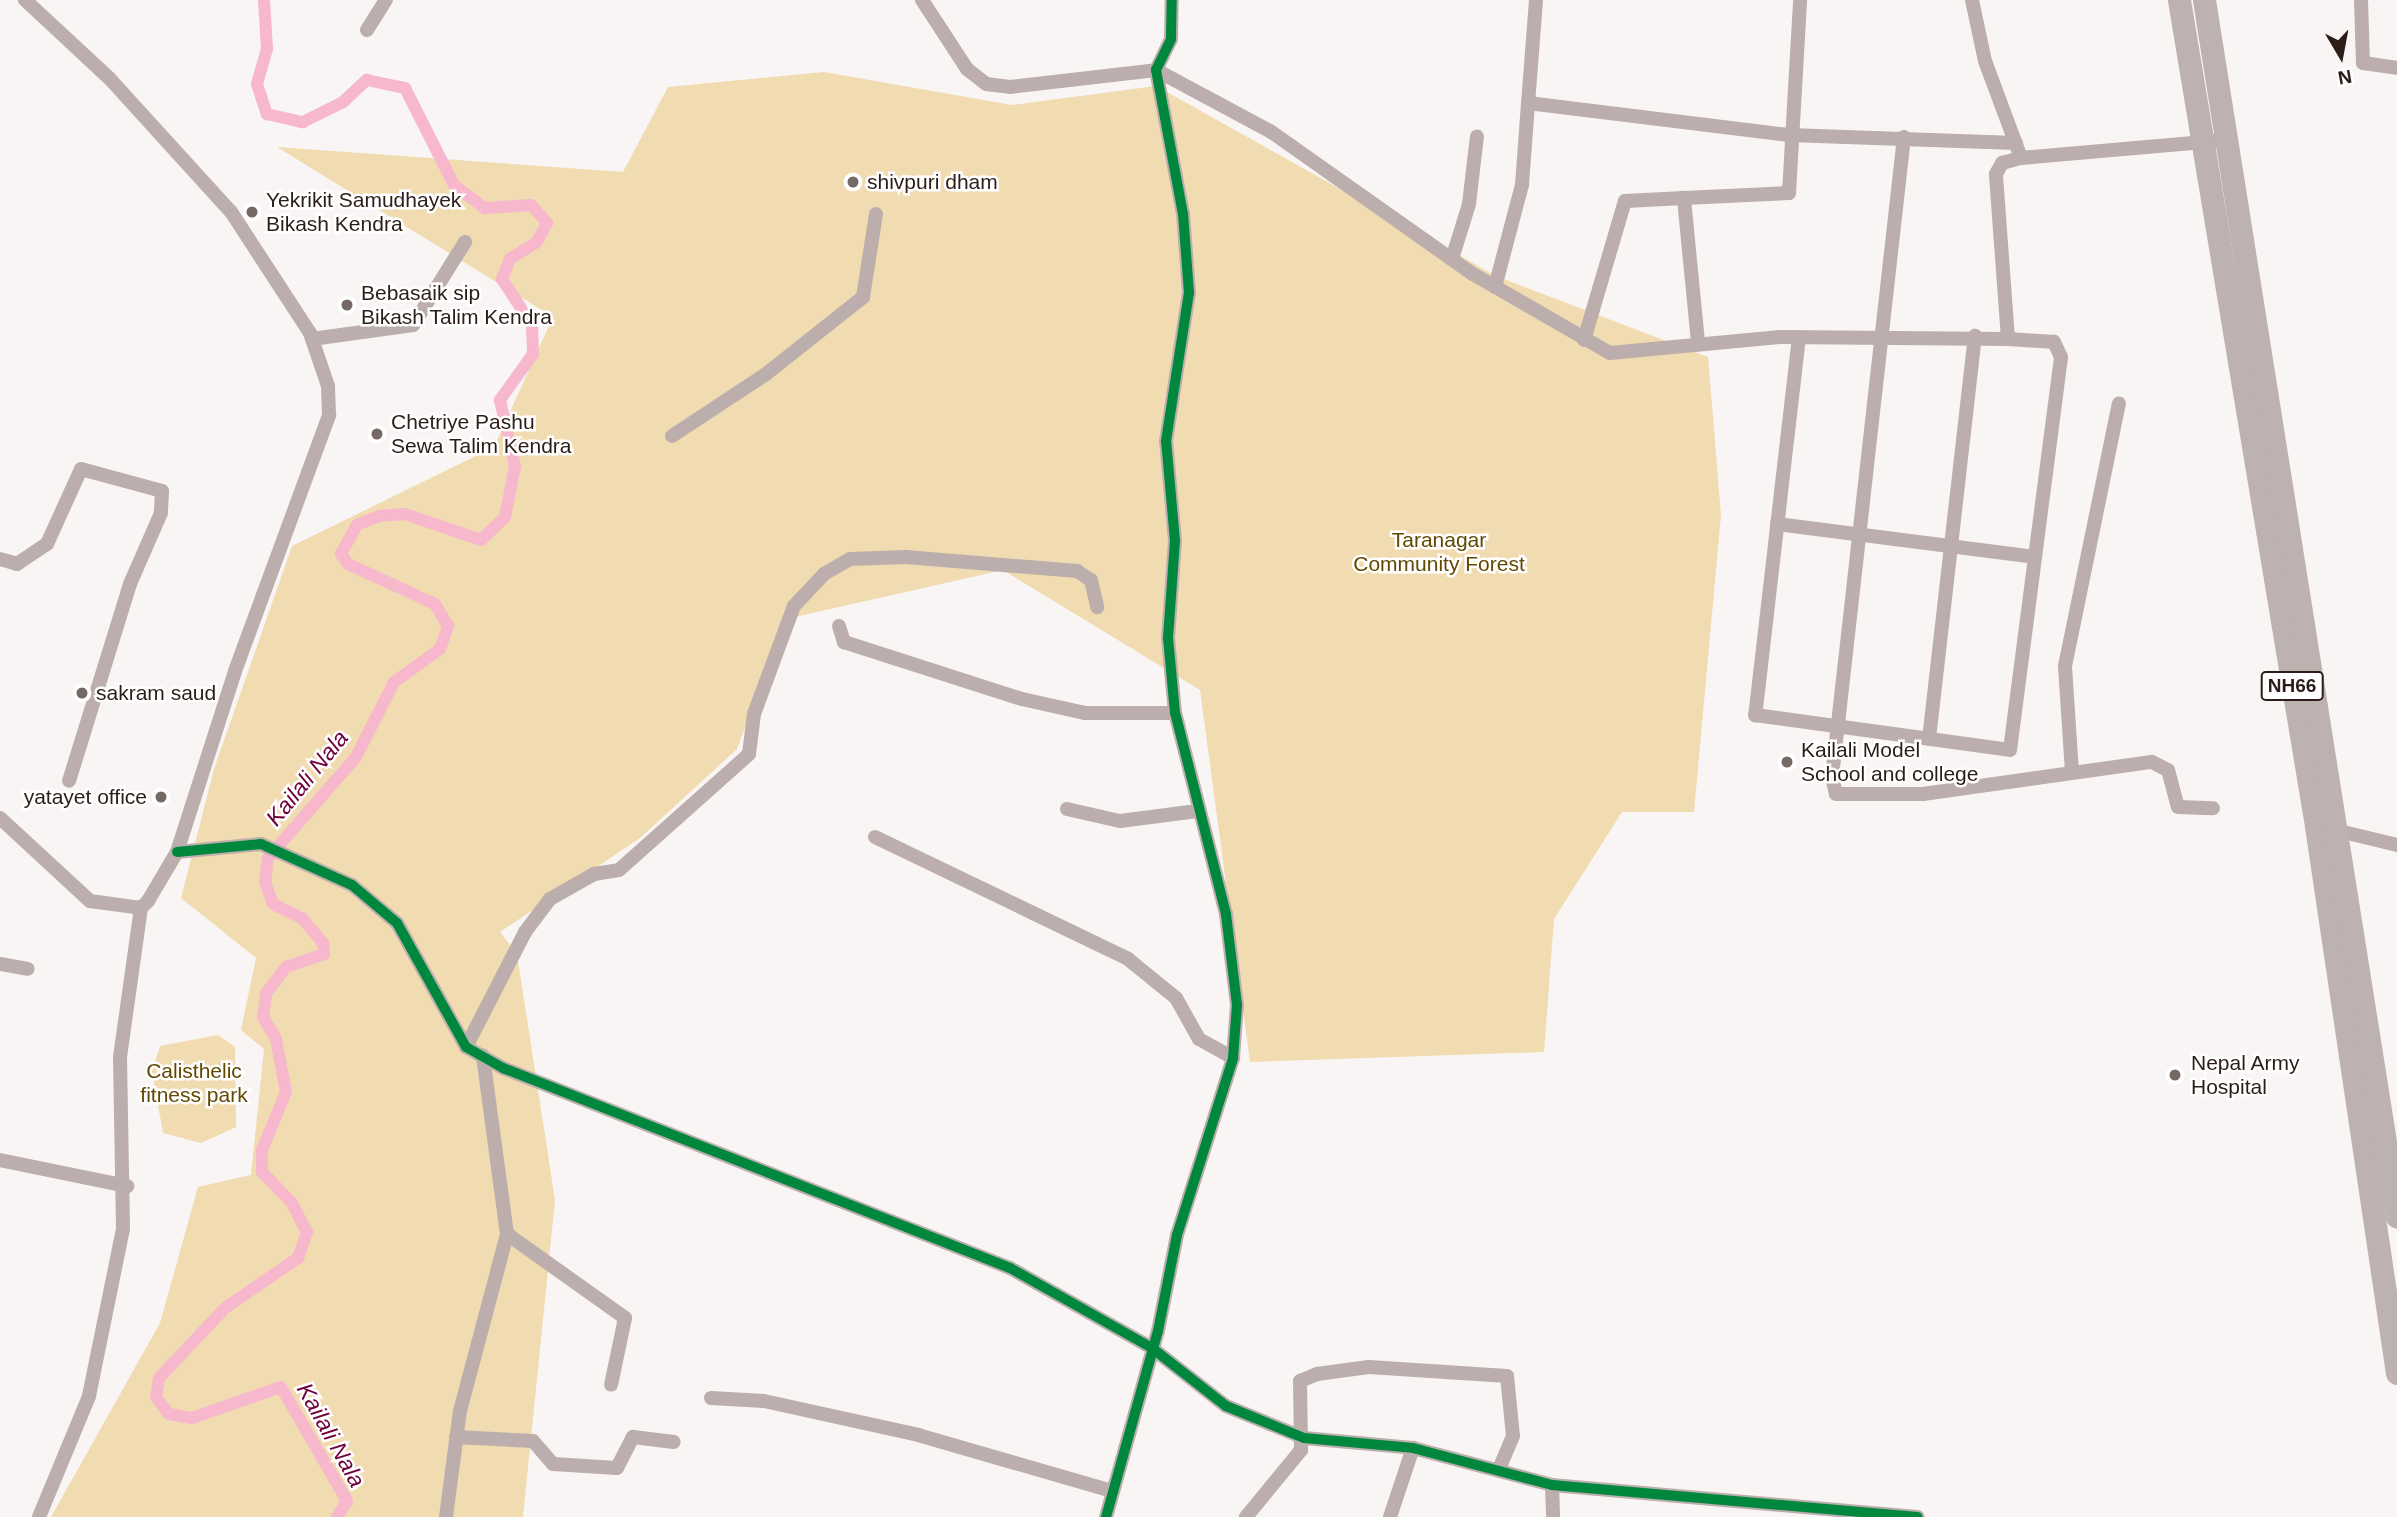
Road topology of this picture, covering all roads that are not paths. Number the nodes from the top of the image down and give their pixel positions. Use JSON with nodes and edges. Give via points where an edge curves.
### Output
{"nodes":[{"id":1,"x":25,"y":0,"type":"edge"},
{"id":2,"x":386,"y":0,"type":"edge"},
{"id":3,"x":922,"y":0,"type":"edge"},
{"id":4,"x":1172,"y":0,"type":"edge"},
{"id":5,"x":1536,"y":0,"type":"edge"},
{"id":6,"x":1800,"y":0,"type":"edge"},
{"id":7,"x":1972,"y":0,"type":"edge"},
{"id":8,"x":2179,"y":0,"type":"edge"},
{"id":9,"x":2204,"y":0,"type":"edge"},
{"id":10,"x":2361,"y":0,"type":"edge"},
{"id":11,"x":367,"y":30,"type":"dead end"},
{"id":12,"x":2397,"y":68,"type":"edge"},
{"id":13,"x":1156,"y":70,"type":"junction"},
{"id":14,"x":1528,"y":103,"type":"junction"},
{"id":15,"x":1789,"y":135,"type":"junction"},
{"id":16,"x":1478,"y":136,"type":"dead end"},
{"id":17,"x":1904,"y":138,"type":"junction"},
{"id":18,"x":2227,"y":140,"type":"junction"},
{"id":19,"x":2016,"y":143,"type":"junction"},
{"id":20,"x":2203,"y":145,"type":"junction"},
{"id":21,"x":2021,"y":158,"type":"junction"},
{"id":22,"x":1684,"y":198,"type":"junction"},
{"id":23,"x":876,"y":214,"type":"dead end"},
{"id":24,"x":465,"y":242,"type":"dead end"},
{"id":25,"x":1452,"y":259,"type":"junction"},
{"id":26,"x":1495,"y":287,"type":"junction"},
{"id":27,"x":1975,"y":336,"type":"junction"},
{"id":28,"x":1799,"y":337,"type":"junction"},
{"id":29,"x":1886,"y":338,"type":"junction"},
{"id":30,"x":2008,"y":339,"type":"junction"},
{"id":31,"x":312,"y":340,"type":"junction"},
{"id":32,"x":1584,"y":340,"type":"junction"},
{"id":33,"x":1698,"y":342,"type":"junction"},
{"id":34,"x":2119,"y":404,"type":"dead end"},
{"id":35,"x":672,"y":436,"type":"dead end"},
{"id":36,"x":1777,"y":524,"type":"junction"},
{"id":37,"x":1860,"y":533,"type":"junction"},
{"id":38,"x":1950,"y":543,"type":"junction"},
{"id":39,"x":2034,"y":557,"type":"junction"},
{"id":40,"x":0,"y":559,"type":"edge"},
{"id":41,"x":1097,"y":607,"type":"dead end"},
{"id":42,"x":839,"y":626,"type":"dead end"},
{"id":43,"x":1175,"y":713,"type":"junction"},
{"id":44,"x":1838,"y":726,"type":"junction"},
{"id":45,"x":1929,"y":739,"type":"junction"},
{"id":46,"x":2072,"y":772,"type":"junction"},
{"id":47,"x":69,"y":781,"type":"dead end"},
{"id":48,"x":1067,"y":808,"type":"dead end"},
{"id":49,"x":2213,"y":808,"type":"dead end"},
{"id":50,"x":1197,"y":811,"type":"junction"},
{"id":51,"x":0,"y":818,"type":"edge"},
{"id":52,"x":2335,"y":830,"type":"junction"},
{"id":53,"x":875,"y":837,"type":"dead end"},
{"id":54,"x":2397,"y":845,"type":"edge"},
{"id":55,"x":177,"y":852,"type":"junction"},
{"id":56,"x":141,"y":908,"type":"junction"},
{"id":57,"x":0,"y":964,"type":"edge"},
{"id":58,"x":28,"y":969,"type":"dead end"},
{"id":59,"x":466,"y":1047,"type":"junction"},
{"id":60,"x":483,"y":1056,"type":"junction"},
{"id":61,"x":1233,"y":1058,"type":"junction"},
{"id":62,"x":0,"y":1160,"type":"edge"},
{"id":63,"x":127,"y":1186,"type":"junction"},
{"id":64,"x":2397,"y":1217,"type":"edge"},
{"id":65,"x":507,"y":1234,"type":"junction"},
{"id":66,"x":1152,"y":1348,"type":"junction"},
{"id":67,"x":2397,"y":1373,"type":"edge"},
{"id":68,"x":611,"y":1385,"type":"dead end"},
{"id":69,"x":711,"y":1398,"type":"dead end"},
{"id":70,"x":456,"y":1437,"type":"junction"},
{"id":71,"x":1304,"y":1437,"type":"junction"},
{"id":72,"x":674,"y":1442,"type":"dead end"},
{"id":73,"x":1413,"y":1448,"type":"junction"},
{"id":74,"x":1500,"y":1466,"type":"junction"},
{"id":75,"x":1552,"y":1485,"type":"junction"},
{"id":76,"x":1112,"y":1491,"type":"junction"},
{"id":77,"x":39,"y":1517,"type":"edge"},
{"id":78,"x":446,"y":1517,"type":"edge"},
{"id":79,"x":1106,"y":1517,"type":"edge"},
{"id":80,"x":1246,"y":1517,"type":"edge"},
{"id":81,"x":1390,"y":1517,"type":"edge"},
{"id":82,"x":1553,"y":1517,"type":"edge"},
{"id":83,"x":1918,"y":1517,"type":"edge"}],
"edges":[{"from":1,"to":31,"type":"street","via":[[109,78],[231,212]]},
{"from":2,"to":11,"type":"street"},
{"from":3,"to":13,"type":"street","via":[[967,69],[986,84],[1010,88]]},
{"from":4,"to":13,"type":"street","via":[[1171,39]]},
{"from":5,"to":14,"type":"street"},
{"from":6,"to":15,"type":"street"},
{"from":7,"to":19,"type":"street","via":[[1985,61]]},
{"from":8,"to":20,"type":"highway","number":"NH66"},
{"from":9,"to":18,"type":"highway","number":"NH66"},
{"from":10,"to":12,"type":"street","via":[[2363,63]]},
{"from":13,"to":25,"type":"street","via":[[1270,131]]},
{"from":13,"to":43,"type":"street","via":[[1183,214],[1189,293],[1166,441],[1174,512],[1168,638]]},
{"from":14,"to":15,"type":"street"},
{"from":14,"to":26,"type":"street","via":[[1522,185]]},
{"from":15,"to":17,"type":"street"},
{"from":15,"to":22,"type":"street","via":[[1789,193]]},
{"from":16,"to":25,"type":"street","via":[[1469,204]]},
{"from":17,"to":19,"type":"street"},
{"from":17,"to":29,"type":"street"},
{"from":18,"to":20,"type":"street"},
{"from":18,"to":52,"type":"highway","number":"NH66"},
{"from":19,"to":21,"type":"street"},
{"from":20,"to":21,"type":"street"},
{"from":20,"to":67,"type":"highway","number":"NH66","via":[[2316,826]]},
{"from":21,"to":30,"type":"street","via":[[2003,163],[1996,174]]},
{"from":22,"to":32,"type":"street","via":[[1625,201]]},
{"from":22,"to":33,"type":"street"},
{"from":23,"to":35,"type":"street","via":[[863,297],[766,374]]},
{"from":24,"to":31,"type":"street","via":[[413,325]]},
{"from":25,"to":26,"type":"street"},
{"from":26,"to":32,"type":"street"},
{"from":27,"to":29,"type":"street"},
{"from":27,"to":30,"type":"street"},
{"from":27,"to":38,"type":"street"},
{"from":28,"to":29,"type":"street"},
{"from":28,"to":33,"type":"street"},
{"from":28,"to":36,"type":"street"},
{"from":29,"to":37,"type":"street"},
{"from":30,"to":39,"type":"street","via":[[2061,345]]},
{"from":31,"to":55,"type":"street","via":[[328,386],[329,415],[235,671]]},
{"from":32,"to":33,"type":"street","via":[[1610,353],[1659,352]]},
{"from":34,"to":46,"type":"street","via":[[2065,666]]},
{"from":36,"to":37,"type":"street"},
{"from":36,"to":44,"type":"street","via":[[1753,708],[1758,717]]},
{"from":37,"to":38,"type":"street"},
{"from":37,"to":44,"type":"street"},
{"from":38,"to":39,"type":"street"},
{"from":38,"to":45,"type":"street"},
{"from":39,"to":45,"type":"street","via":[[2015,747]]},
{"from":40,"to":47,"type":"street","via":[[17,564],[47,544],[81,469],[162,491],[161,513],[130,584]]},
{"from":41,"to":59,"type":"street","via":[[1091,580],[1077,571],[906,557],[850,559],[824,574],[794,606],[754,714],[749,754],[619,870],[594,874],[550,899],[525,932]]},
{"from":42,"to":43,"type":"street","via":[[844,642],[1022,699],[1085,713]]},
{"from":43,"to":50,"type":"street"},
{"from":44,"to":45,"type":"street"},
{"from":44,"to":46,"type":"street","via":[[1832,777],[1836,794],[1923,794]]},
{"from":46,"to":49,"type":"street","via":[[2152,762],[2168,770],[2178,807]]},
{"from":48,"to":50,"type":"street","via":[[1120,821]]},
{"from":50,"to":61,"type":"street","via":[[1226,914],[1237,1005]]},
{"from":51,"to":56,"type":"street","via":[[90,901]]},
{"from":52,"to":54,"type":"street"},
{"from":52,"to":64,"type":"highway","number":"NH66"},
{"from":53,"to":61,"type":"street","via":[[1128,959],[1176,998],[1199,1039]]},
{"from":55,"to":56,"type":"street"},
{"from":55,"to":59,"type":"street","via":[[261,844],[296,864],[352,885],[397,923]]},
{"from":56,"to":63,"type":"street","via":[[120,1057]]},
{"from":57,"to":58,"type":"street"},
{"from":59,"to":60,"type":"street"},
{"from":60,"to":65,"type":"street"},
{"from":60,"to":66,"type":"street","via":[[1010,1268]]},
{"from":61,"to":66,"type":"street","via":[[1177,1235]]},
{"from":62,"to":63,"type":"street"},
{"from":63,"to":77,"type":"street","via":[[89,1396]]},
{"from":65,"to":68,"type":"street","via":[[625,1318]]},
{"from":65,"to":70,"type":"street"},
{"from":66,"to":71,"type":"street","via":[[1226,1406]]},
{"from":66,"to":76,"type":"street"},
{"from":69,"to":76,"type":"street","via":[[764,1401],[918,1434]]},
{"from":70,"to":72,"type":"street","via":[[533,1441],[553,1464],[617,1468],[633,1437]]},
{"from":70,"to":78,"type":"street"},
{"from":71,"to":73,"type":"street"},
{"from":71,"to":74,"type":"street","via":[[1300,1381],[1317,1374],[1369,1367],[1507,1376],[1513,1436]]},
{"from":71,"to":80,"type":"street"},
{"from":73,"to":74,"type":"street"},
{"from":73,"to":81,"type":"street"},
{"from":74,"to":75,"type":"street"},
{"from":75,"to":82,"type":"street"},
{"from":75,"to":83,"type":"street"},
{"from":76,"to":79,"type":"street"}]}
